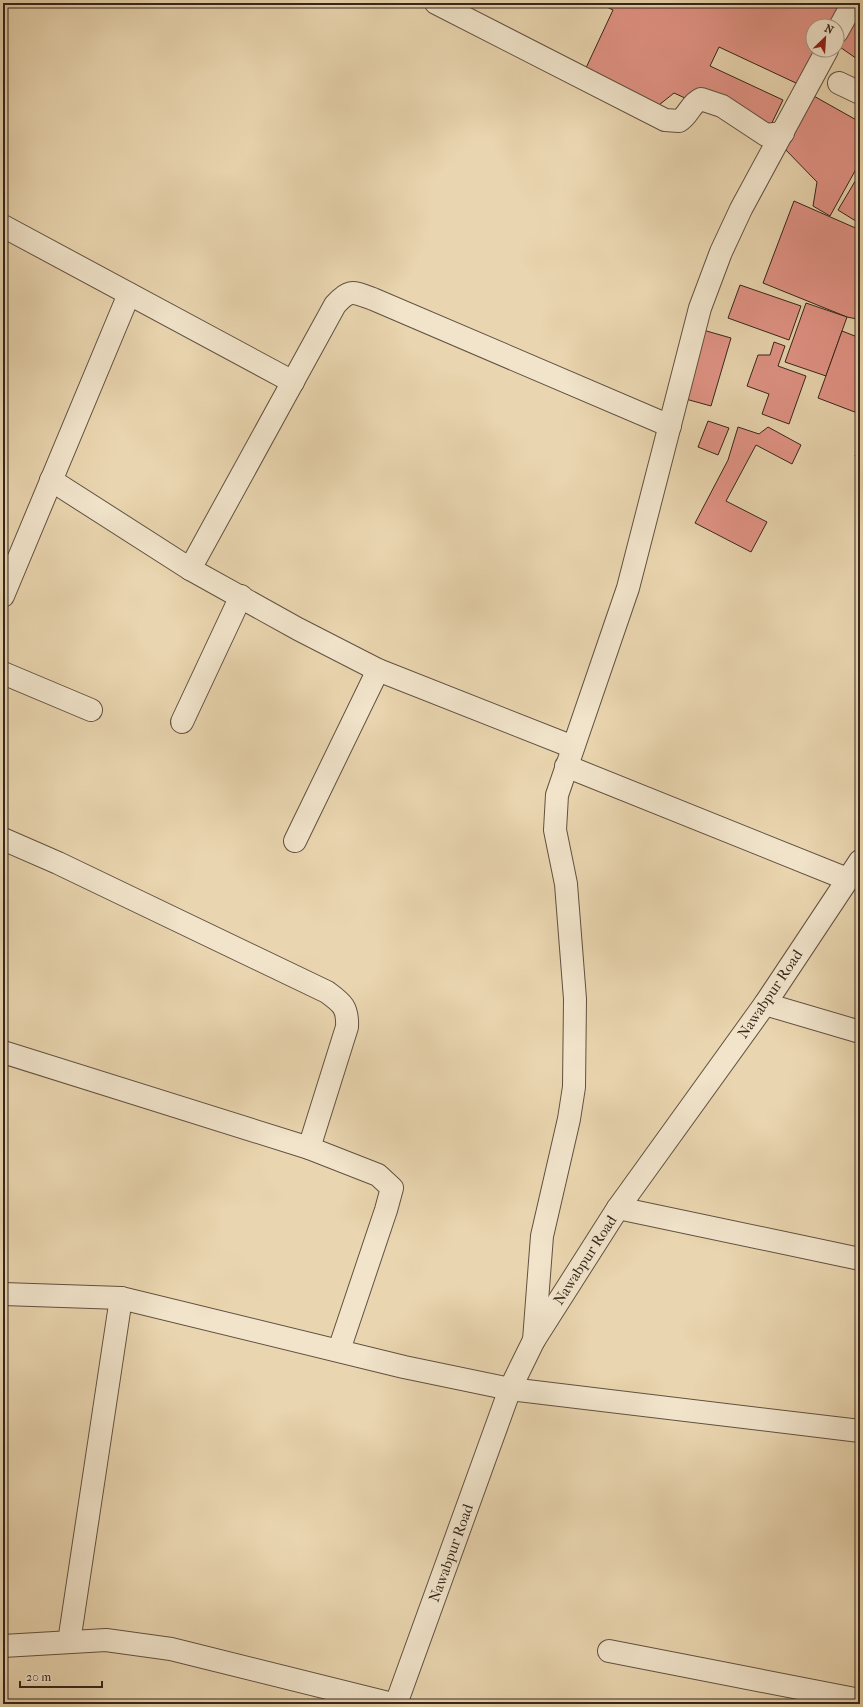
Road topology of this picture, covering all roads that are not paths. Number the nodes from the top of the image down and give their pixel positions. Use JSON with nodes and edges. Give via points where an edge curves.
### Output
{"nodes":[{"id":1,"x":436,"y":3,"type":"edge"},
{"id":2,"x":852,"y":3,"type":"edge"},
{"id":3,"x":844,"y":18,"type":"edge"},
{"id":4,"x":823,"y":58,"type":"edge"},
{"id":5,"x":839,"y":83,"type":"dead end"},
{"id":6,"x":860,"y":94,"type":"edge"},
{"id":7,"x":782,"y":133,"type":"junction"},
{"id":8,"x":3,"y":226,"type":"edge"},
{"id":9,"x":129,"y":294,"type":"junction"},
{"id":10,"x":293,"y":382,"type":"junction"},
{"id":11,"x":670,"y":426,"type":"junction"},
{"id":12,"x":51,"y":480,"type":"junction"},
{"id":13,"x":190,"y":569,"type":"junction"},
{"id":14,"x":3,"y":596,"type":"edge"},
{"id":15,"x":241,"y":596,"type":"junction"},
{"id":16,"x":378,"y":670,"type":"junction"},
{"id":17,"x":3,"y":673,"type":"edge"},
{"id":18,"x":91,"y":710,"type":"dead end"},
{"id":19,"x":182,"y":722,"type":"dead end"},
{"id":20,"x":569,"y":756,"type":"junction"},
{"id":21,"x":3,"y":839,"type":"edge"},
{"id":22,"x":295,"y":841,"type":"dead end"},
{"id":23,"x":860,"y":861,"type":"edge"},
{"id":24,"x":847,"y":879,"type":"junction"},
{"id":25,"x":765,"y":1004,"type":"junction"},
{"id":26,"x":860,"y":1032,"type":"edge"},
{"id":27,"x":3,"y":1052,"type":"edge"},
{"id":28,"x":309,"y":1148,"type":"junction"},
{"id":29,"x":618,"y":1208,"type":"junction"},
{"id":30,"x":860,"y":1259,"type":"edge"},
{"id":31,"x":3,"y":1294,"type":"edge"},
{"id":32,"x":121,"y":1298,"type":"junction"},
{"id":33,"x":534,"y":1340,"type":"junction"},
{"id":34,"x":339,"y":1350,"type":"junction"},
{"id":35,"x":510,"y":1389,"type":"junction"},
{"id":36,"x":860,"y":1431,"type":"edge"},
{"id":37,"x":69,"y":1642,"type":"junction"},
{"id":38,"x":3,"y":1646,"type":"edge"},
{"id":39,"x":609,"y":1651,"type":"dead end"},
{"id":40,"x":860,"y":1700,"type":"edge"},
{"id":41,"x":392,"y":1704,"type":"edge"},
{"id":42,"x":396,"y":1704,"type":"edge"}],
"edges":[{"from":1,"to":7,"type":"street","via":[[666,120],[679,122],[694,102],[701,98],[722,106],[766,135]]},
{"from":2,"to":3,"type":"street"},
{"from":4,"to":7,"type":"street"},
{"from":5,"to":6,"type":"street"},
{"from":7,"to":11,"type":"street","via":[[721,252],[700,308]]},
{"from":8,"to":9,"type":"street"},
{"from":9,"to":10,"type":"street"},
{"from":9,"to":12,"type":"street"},
{"from":10,"to":11,"type":"street","via":[[334,306],[344,295],[354,292]]},
{"from":10,"to":13,"type":"street"},
{"from":11,"to":20,"type":"street","via":[[628,588]]},
{"from":12,"to":13,"type":"street"},
{"from":12,"to":14,"type":"street"},
{"from":13,"to":15,"type":"street"},
{"from":15,"to":16,"type":"street"},
{"from":15,"to":19,"type":"street"},
{"from":16,"to":20,"type":"street"},
{"from":16,"to":22,"type":"street"},
{"from":17,"to":18,"type":"street"},
{"from":20,"to":24,"type":"street"},
{"from":20,"to":33,"type":"street","via":[[556,795],[555,830],[566,884],[575,999],[574,1087],[542,1236]]},
{"from":21,"to":28,"type":"street","via":[[327,992],[344,1005],[348,1018],[347,1027]]},
{"from":23,"to":24,"type":"street","name":"Nawabpur Road"},
{"from":24,"to":25,"type":"street","name":"Nawabpur Road"},
{"from":25,"to":26,"type":"street"},
{"from":25,"to":29,"type":"street","name":"Nawabpur Road"},
{"from":27,"to":28,"type":"street"},
{"from":28,"to":34,"type":"street","via":[[378,1175],[392,1188]]},
{"from":29,"to":30,"type":"street"},
{"from":29,"to":33,"type":"street","name":"Nawabpur Road"},
{"from":31,"to":32,"type":"street"},
{"from":32,"to":34,"type":"street"},
{"from":32,"to":37,"type":"street"},
{"from":33,"to":35,"type":"street","name":"Nawabpur Road"},
{"from":34,"to":35,"type":"street","via":[[404,1367]]},
{"from":35,"to":36,"type":"street"},
{"from":35,"to":42,"type":"street","name":"Nawabpur Road"},
{"from":37,"to":38,"type":"street"},
{"from":37,"to":41,"type":"street","via":[[106,1640],[171,1649]]},
{"from":39,"to":40,"type":"street"}]}
